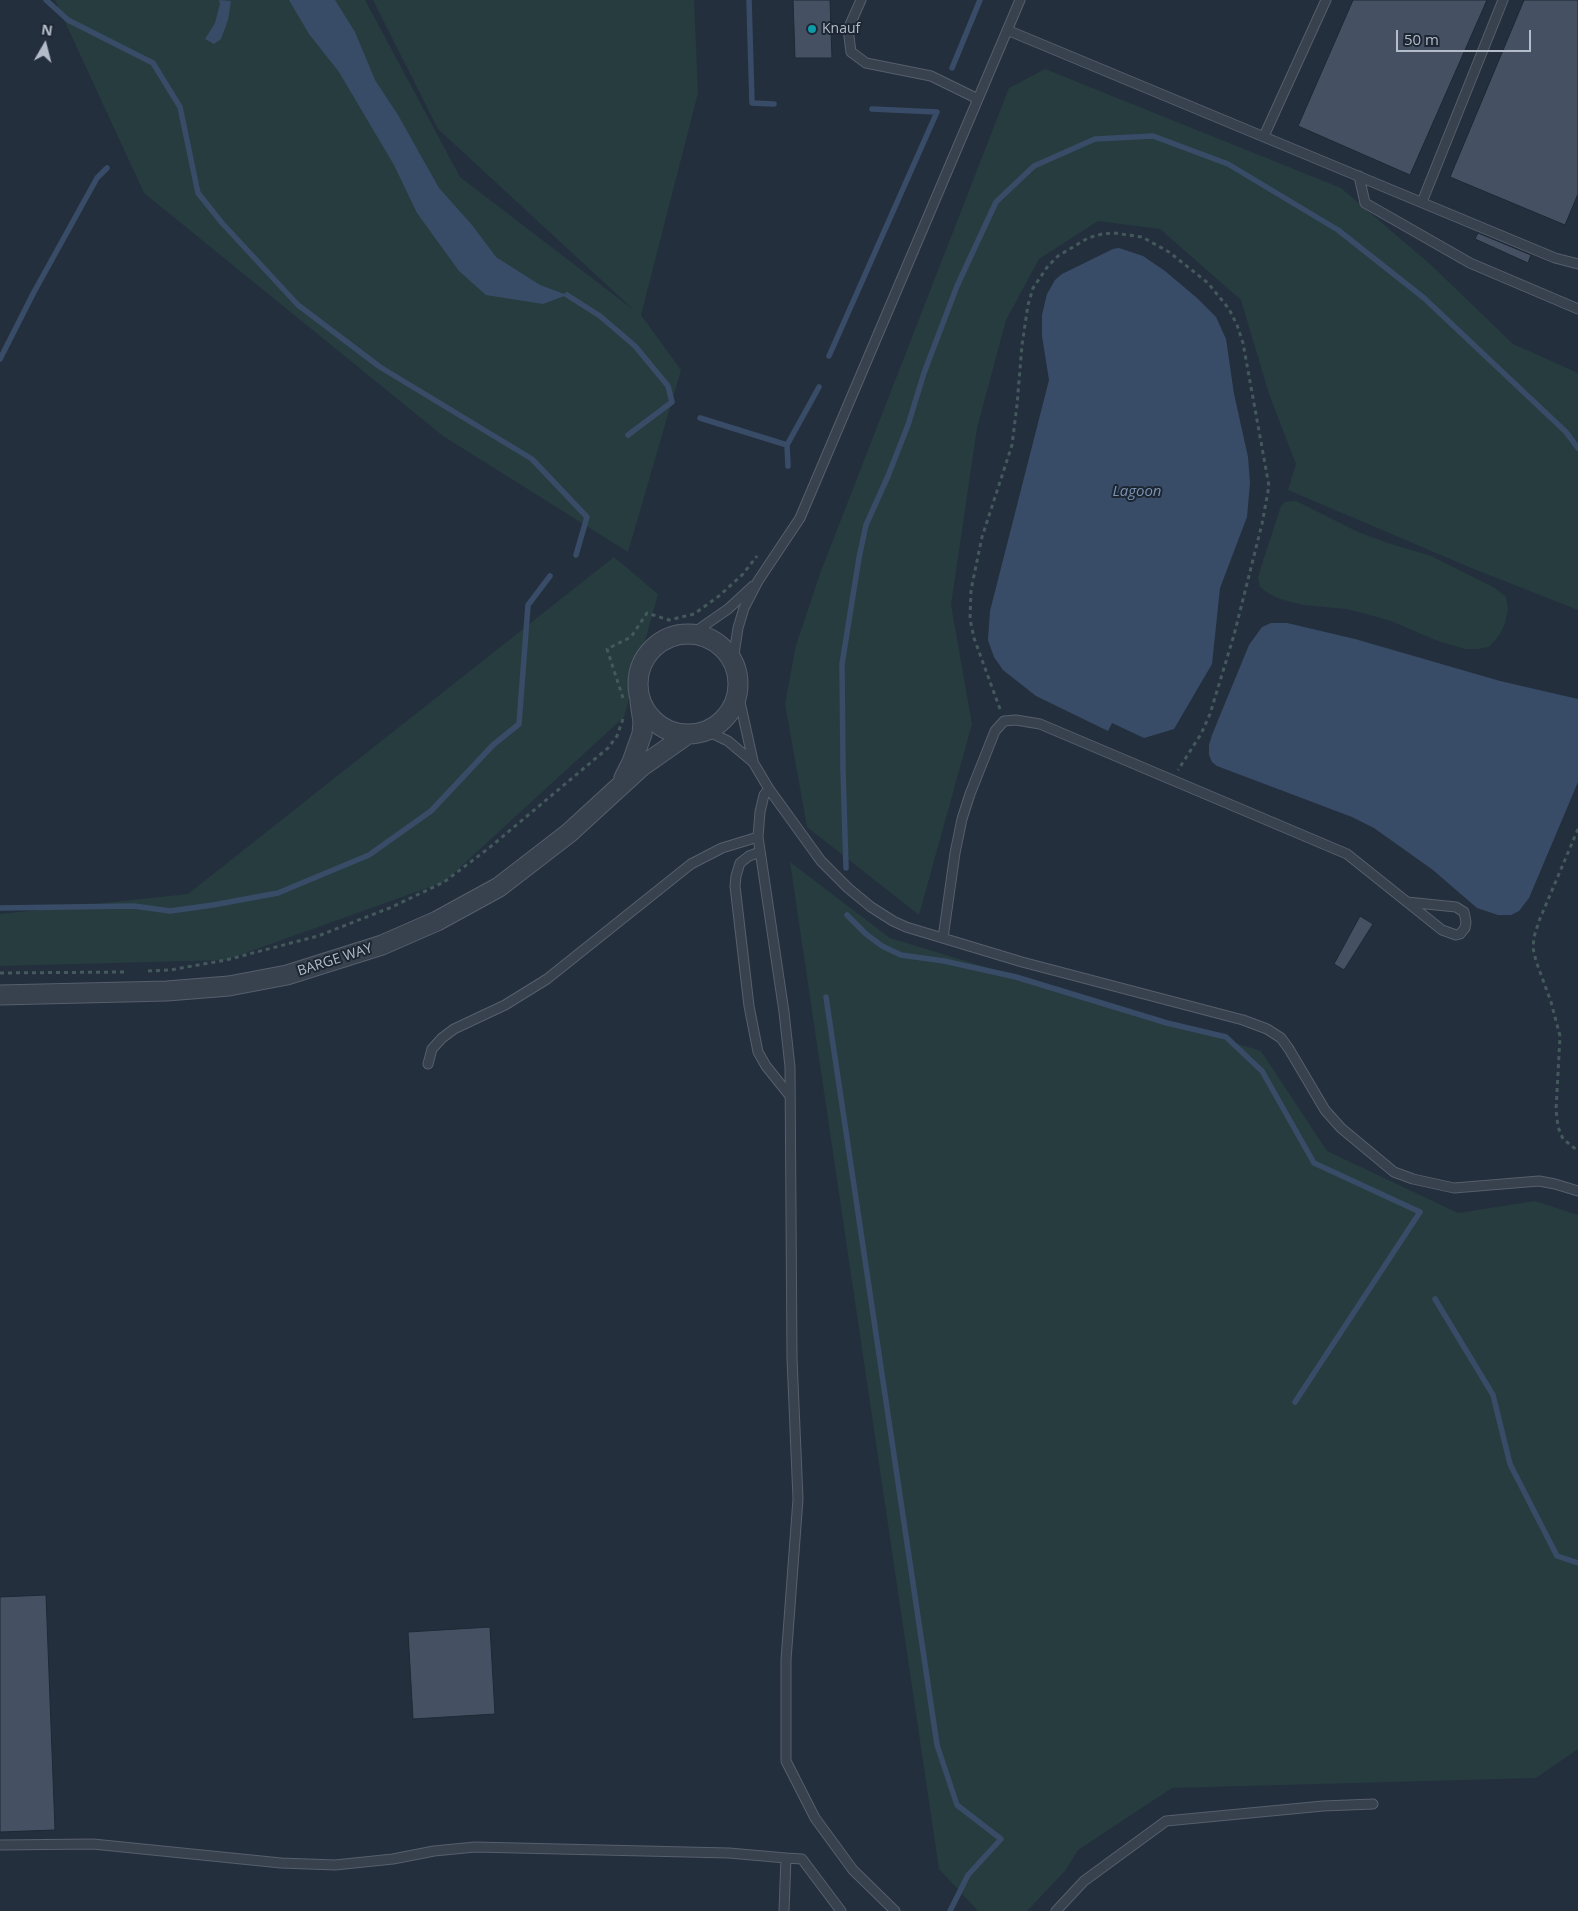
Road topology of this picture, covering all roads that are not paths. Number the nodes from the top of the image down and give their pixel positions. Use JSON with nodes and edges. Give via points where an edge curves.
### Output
{"nodes":[{"id":1,"x":861,"y":0,"type":"edge"},
{"id":2,"x":1020,"y":0,"type":"edge"},
{"id":3,"x":1326,"y":0,"type":"edge"},
{"id":4,"x":1504,"y":0,"type":"edge"},
{"id":5,"x":1007,"y":30,"type":"junction"},
{"id":6,"x":978,"y":99,"type":"junction"},
{"id":7,"x":1264,"y":136,"type":"junction"},
{"id":8,"x":1359,"y":176,"type":"junction"},
{"id":9,"x":1422,"y":202,"type":"junction"},
{"id":10,"x":1578,"y":264,"type":"edge"},
{"id":11,"x":1578,"y":309,"type":"edge"},
{"id":12,"x":758,"y":581,"type":"junction"},
{"id":13,"x":692,"y":634,"type":"junction"},
{"id":14,"x":733,"y":661,"type":"junction"},
{"id":15,"x":738,"y":692,"type":"junction"},
{"id":16,"x":632,"y":703,"type":"junction"},
{"id":17,"x":706,"y":731,"type":"junction"},
{"id":18,"x":688,"y":734,"type":"junction"},
{"id":19,"x":753,"y":762,"type":"junction"},
{"id":20,"x":620,"y":785,"type":"junction"},
{"id":21,"x":769,"y":788,"type":"junction"},
{"id":22,"x":758,"y":837,"type":"junction"},
{"id":23,"x":760,"y":852,"type":"junction"},
{"id":24,"x":1407,"y":902,"type":"junction"},
{"id":25,"x":943,"y":938,"type":"junction"},
{"id":26,"x":0,"y":995,"type":"edge"},
{"id":27,"x":428,"y":1064,"type":"dead end"},
{"id":28,"x":790,"y":1096,"type":"junction"},
{"id":29,"x":1578,"y":1191,"type":"edge"},
{"id":30,"x":1373,"y":1804,"type":"dead end"},
{"id":31,"x":0,"y":1845,"type":"edge"},
{"id":32,"x":786,"y":1858,"type":"junction"},
{"id":33,"x":784,"y":1911,"type":"edge"},
{"id":34,"x":841,"y":1911,"type":"edge"},
{"id":35,"x":895,"y":1911,"type":"edge"},
{"id":36,"x":1056,"y":1911,"type":"edge"}],
"edges":[{"from":1,"to":6,"type":"lane","via":[[848,29],[851,52],[866,63],[931,76]]},
{"from":2,"to":5,"type":"lane"},
{"from":3,"to":7,"type":"lane"},
{"from":4,"to":9,"type":"lane"},
{"from":5,"to":6,"type":"lane"},
{"from":5,"to":7,"type":"lane"},
{"from":6,"to":12,"type":"lane","via":[[800,518]]},
{"from":7,"to":8,"type":"lane"},
{"from":8,"to":9,"type":"lane"},
{"from":8,"to":11,"type":"lane","via":[[1364,203],[1470,263]]},
{"from":9,"to":10,"type":"lane","via":[[1555,258]]},
{"from":12,"to":13,"type":"lane","via":[[728,609]]},
{"from":12,"to":14,"type":"lane","via":[[744,608]]},
{"from":13,"to":14,"type":"street","via":[[709,638],[723,647]]},
{"from":13,"to":16,"type":"street","via":[[672,636],[647,654],[640,668]]},
{"from":14,"to":15,"type":"street","via":[[738,676]]},
{"from":15,"to":17,"type":"street","via":[[732,709],[721,722]]},
{"from":15,"to":19,"type":"lane"},
{"from":16,"to":18,"type":"street","via":[[672,732]]},
{"from":16,"to":20,"type":"street","name":"BARGE WAY","via":[[643,722],[642,734]]},
{"from":17,"to":18,"type":"street"},
{"from":17,"to":19,"type":"lane","via":[[728,741]]},
{"from":18,"to":20,"type":"street","name":"BARGE WAY","via":[[654,756]]},
{"from":19,"to":21,"type":"lane"},
{"from":20,"to":26,"type":"street","name":"BARGE WAY","via":[[569,833],[499,887],[437,921],[353,955],[287,975],[229,986],[167,992]]},
{"from":21,"to":22,"type":"lane","via":[[760,812]]},
{"from":21,"to":25,"type":"lane","via":[[813,851],[848,888],[871,907],[906,928]]},
{"from":22,"to":23,"type":"lane"},
{"from":22,"to":27,"type":"lane","via":[[722,848],[691,864],[547,979],[442,1038],[432,1049]]},
{"from":23,"to":28,"type":"lane","via":[[787,1035]]},
{"from":23,"to":28,"type":"lane","via":[[740,863],[735,886],[749,1006],[758,1052]]},
{"from":24,"to":24,"type":"lane","via":[[1446,933],[1460,934],[1465,928],[1464,912],[1456,907]]},
{"from":24,"to":25,"type":"lane","via":[[1346,854],[1040,724],[1027,720],[1004,721],[991,739],[964,814]]},
{"from":25,"to":29,"type":"lane","via":[[1267,1029],[1281,1038],[1289,1049],[1325,1110],[1341,1128],[1394,1172],[1454,1188],[1539,1181]]},
{"from":28,"to":35,"type":"lane","via":[[792,1358],[798,1500],[786,1660],[786,1761],[815,1818],[852,1870]]},
{"from":30,"to":36,"type":"lane","via":[[1166,1821],[1084,1881]]},
{"from":31,"to":32,"type":"lane","via":[[93,1844],[281,1863],[335,1864],[393,1859],[434,1850],[493,1846],[729,1853]]},
{"from":32,"to":33,"type":"lane"},
{"from":32,"to":34,"type":"lane","via":[[802,1859]]}]}
